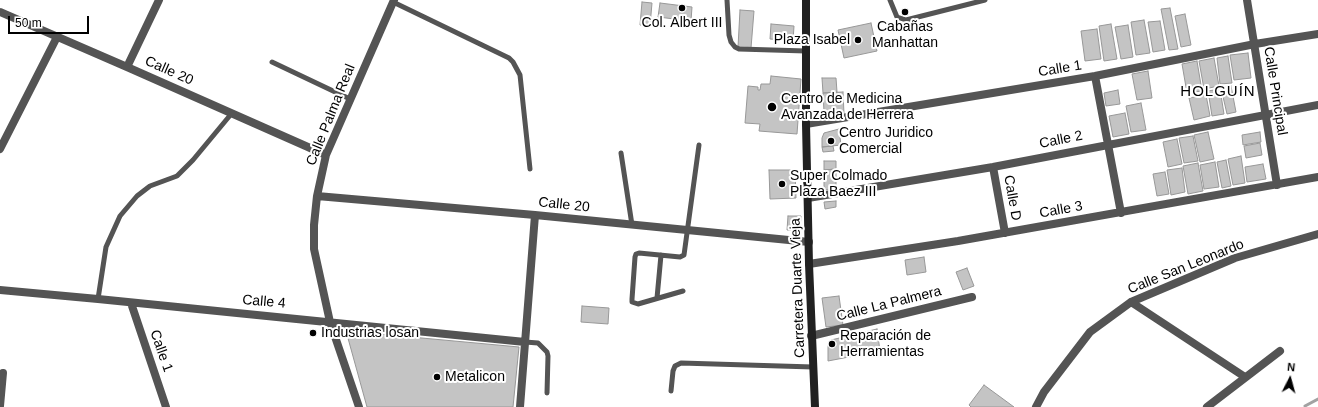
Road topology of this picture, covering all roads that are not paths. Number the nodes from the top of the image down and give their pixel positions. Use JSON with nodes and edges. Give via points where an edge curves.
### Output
{"nodes":[{"id":1,"x":159,"y":0,"type":"edge"},
{"id":2,"x":727,"y":0,"type":"edge"},
{"id":3,"x":806,"y":0,"type":"edge"},
{"id":4,"x":890,"y":0,"type":"edge"},
{"id":5,"x":985,"y":0,"type":"edge"},
{"id":6,"x":1247,"y":0,"type":"edge"},
{"id":7,"x":393,"y":1,"type":"edge"},
{"id":8,"x":0,"y":12,"type":"edge"},
{"id":9,"x":1318,"y":34,"type":"edge"},
{"id":10,"x":57,"y":37,"type":"junction"},
{"id":11,"x":1255,"y":44,"type":"junction"},
{"id":12,"x":806,"y":51,"type":"junction"},
{"id":13,"x":272,"y":62,"type":"dead end"},
{"id":14,"x":127,"y":66,"type":"junction"},
{"id":15,"x":1095,"y":76,"type":"junction"},
{"id":16,"x":350,"y":99,"type":"junction"},
{"id":17,"x":1318,"y":105,"type":"edge"},
{"id":18,"x":232,"y":113,"type":"junction"},
{"id":19,"x":1265,"y":114,"type":"junction"},
{"id":20,"x":806,"y":124,"type":"junction"},
{"id":21,"x":699,"y":145,"type":"dead end"},
{"id":22,"x":1108,"y":145,"type":"junction"},
{"id":23,"x":0,"y":149,"type":"edge"},
{"id":24,"x":621,"y":153,"type":"dead end"},
{"id":25,"x":326,"y":155,"type":"junction"},
{"id":26,"x":993,"y":167,"type":"junction"},
{"id":27,"x":530,"y":169,"type":"dead end"},
{"id":28,"x":1318,"y":178,"type":"edge"},
{"id":29,"x":1277,"y":185,"type":"junction"},
{"id":30,"x":317,"y":196,"type":"junction"},
{"id":31,"x":808,"y":198,"type":"junction"},
{"id":32,"x":1121,"y":213,"type":"junction"},
{"id":33,"x":535,"y":215,"type":"junction"},
{"id":34,"x":632,"y":225,"type":"junction"},
{"id":35,"x":688,"y":230,"type":"junction"},
{"id":36,"x":1004,"y":233,"type":"junction"},
{"id":37,"x":1318,"y":234,"type":"edge"},
{"id":38,"x":808,"y":242,"type":"junction"},
{"id":39,"x":661,"y":255,"type":"junction"},
{"id":40,"x":808,"y":264,"type":"junction"},
{"id":41,"x":0,"y":290,"type":"edge"},
{"id":42,"x":683,"y":291,"type":"dead end"},
{"id":43,"x":972,"y":297,"type":"dead end"},
{"id":44,"x":657,"y":298,"type":"junction"},
{"id":45,"x":98,"y":299,"type":"junction"},
{"id":46,"x":1131,"y":302,"type":"junction"},
{"id":47,"x":131,"y":303,"type":"junction"},
{"id":48,"x":330,"y":322,"type":"junction"},
{"id":49,"x":811,"y":336,"type":"junction"},
{"id":50,"x":525,"y":342,"type":"junction"},
{"id":51,"x":1280,"y":351,"type":"dead end"},
{"id":52,"x":813,"y":367,"type":"junction"},
{"id":53,"x":3,"y":372,"type":"dead end"},
{"id":54,"x":1245,"y":377,"type":"junction"},
{"id":55,"x":671,"y":391,"type":"dead end"},
{"id":56,"x":547,"y":393,"type":"dead end"},
{"id":57,"x":0,"y":406,"type":"edge"},
{"id":58,"x":166,"y":407,"type":"edge"},
{"id":59,"x":359,"y":407,"type":"edge"},
{"id":60,"x":520,"y":407,"type":"edge"},
{"id":61,"x":816,"y":407,"type":"edge"},
{"id":62,"x":1036,"y":407,"type":"edge"},
{"id":63,"x":1207,"y":407,"type":"edge"}],
"edges":[{"from":1,"to":14,"type":"street"},
{"from":2,"to":12,"type":"lane","via":[[731,42],[735,47]]},
{"from":3,"to":12,"type":"main road","name":"Carretera Duarte Vieja"},
{"from":4,"to":5,"type":"lane","via":[[896,17],[906,20]]},
{"from":6,"to":11,"type":"street","name":"Calle Principal"},
{"from":7,"to":16,"type":"street","name":"Calle Palma Real"},
{"from":7,"to":27,"type":"lane","via":[[513,62],[520,75]]},
{"from":8,"to":10,"type":"street","name":"Calle 20"},
{"from":9,"to":11,"type":"street","name":"Calle 1"},
{"from":10,"to":14,"type":"street","name":"Calle 20"},
{"from":10,"to":23,"type":"street"},
{"from":11,"to":15,"type":"street","name":"Calle 1"},
{"from":11,"to":19,"type":"street","name":"Calle Principal"},
{"from":12,"to":20,"type":"main road","name":"Carretera Duarte Vieja"},
{"from":13,"to":16,"type":"lane"},
{"from":14,"to":18,"type":"street","name":"Calle 20"},
{"from":15,"to":20,"type":"street","name":"Calle 1"},
{"from":15,"to":22,"type":"street"},
{"from":16,"to":25,"type":"street","name":"Calle Palma Real"},
{"from":17,"to":19,"type":"street","name":"Calle 2"},
{"from":18,"to":25,"type":"street","name":"Calle 20"},
{"from":18,"to":45,"type":"lane","via":[[177,176],[150,186],[137,196],[120,216],[106,247]]},
{"from":19,"to":22,"type":"street","name":"Calle 2"},
{"from":19,"to":29,"type":"street","name":"Calle Principal"},
{"from":20,"to":31,"type":"main road","name":"Carretera Duarte Vieja"},
{"from":21,"to":35,"type":"lane"},
{"from":22,"to":26,"type":"street","name":"Calle 2"},
{"from":22,"to":32,"type":"street"},
{"from":24,"to":34,"type":"lane"},
{"from":25,"to":30,"type":"street","name":"Calle Palma Real"},
{"from":26,"to":31,"type":"street","name":"Calle 2"},
{"from":26,"to":36,"type":"street","name":"Calle D"},
{"from":28,"to":29,"type":"street","name":"Calle 3"},
{"from":29,"to":32,"type":"street","name":"Calle 3"},
{"from":30,"to":33,"type":"street","name":"Calle 20"},
{"from":30,"to":48,"type":"street","name":"Calle Palma Real","via":[[314,249]]},
{"from":31,"to":38,"type":"main road","name":"Carretera Duarte Vieja"},
{"from":32,"to":36,"type":"street","name":"Calle 3"},
{"from":33,"to":34,"type":"street","name":"Calle 20"},
{"from":33,"to":50,"type":"street"},
{"from":34,"to":35,"type":"street","name":"Calle 20"},
{"from":35,"to":38,"type":"street","name":"Calle 20"},
{"from":35,"to":39,"type":"lane","via":[[684,255]]},
{"from":36,"to":40,"type":"street","name":"Calle 3"},
{"from":37,"to":46,"type":"street","name":"Calle San Leonardo","via":[[1235,258]]},
{"from":38,"to":40,"type":"main road","name":"Carretera Duarte Vieja"},
{"from":39,"to":44,"type":"lane"},
{"from":39,"to":44,"type":"lane","via":[[639,253],[635,257],[632,302],[638,304]]},
{"from":40,"to":49,"type":"main road","name":"Carretera Duarte Vieja"},
{"from":41,"to":45,"type":"street","name":"Calle 4"},
{"from":42,"to":44,"type":"lane"},
{"from":43,"to":49,"type":"street","name":"Calle La Palmera"},
{"from":45,"to":47,"type":"street","name":"Calle 4"},
{"from":46,"to":54,"type":"street"},
{"from":46,"to":62,"type":"street","name":"Calle San Leonardo","via":[[1090,332],[1044,392]]},
{"from":47,"to":48,"type":"street","name":"Calle 4"},
{"from":47,"to":58,"type":"street","name":"Calle 1"},
{"from":48,"to":50,"type":"street","name":"Calle 4"},
{"from":48,"to":59,"type":"street","name":"Calle Palma Real"},
{"from":49,"to":52,"type":"main road","name":"Carretera Duarte Vieja"},
{"from":50,"to":56,"type":"lane","via":[[538,343],[547,352]]},
{"from":50,"to":60,"type":"street"},
{"from":51,"to":54,"type":"street"},
{"from":52,"to":55,"type":"lane","via":[[681,363],[675,366],[673,371]]},
{"from":52,"to":61,"type":"main road","name":"Carretera Duarte Vieja"},
{"from":53,"to":57,"type":"street"},
{"from":54,"to":63,"type":"street"}]}
